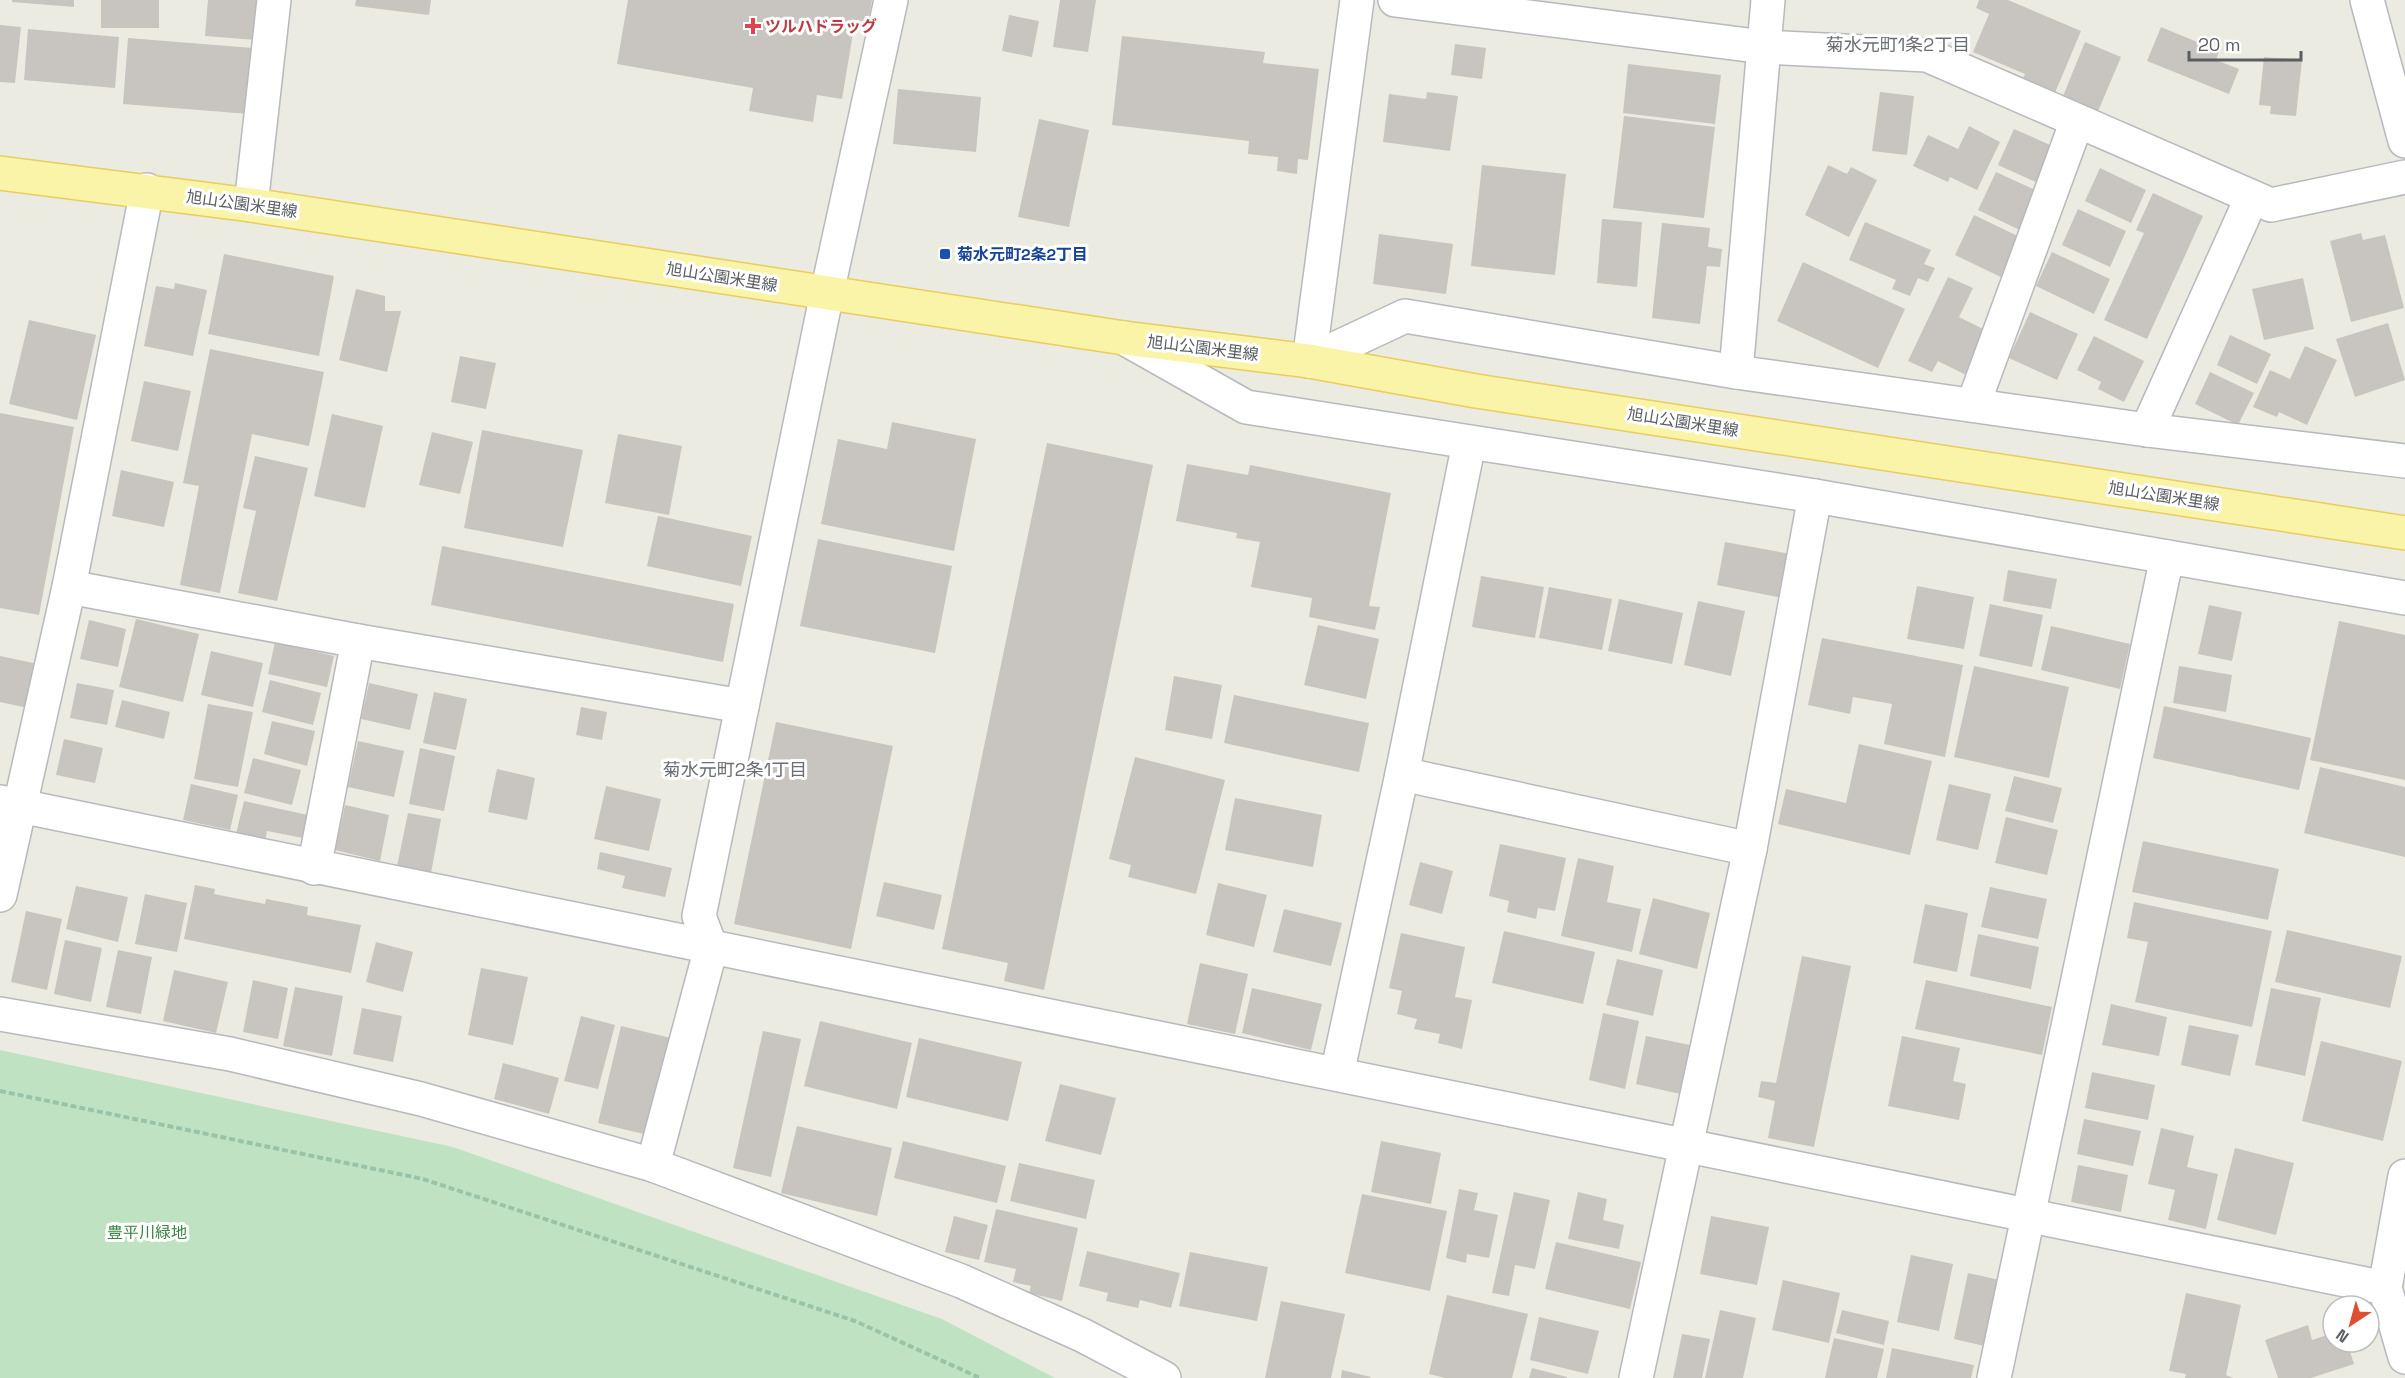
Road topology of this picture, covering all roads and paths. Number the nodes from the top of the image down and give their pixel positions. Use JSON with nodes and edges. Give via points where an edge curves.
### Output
{"nodes":[{"id":1,"x":274,"y":0,"type":"edge"},
{"id":2,"x":891,"y":0,"type":"edge"},
{"id":3,"x":1357,"y":0,"type":"edge"},
{"id":4,"x":1395,"y":0,"type":"edge"},
{"id":5,"x":1768,"y":0,"type":"edge"},
{"id":6,"x":2367,"y":0,"type":"edge"},
{"id":7,"x":1764,"y":47,"type":"junction"},
{"id":8,"x":2077,"y":121,"type":"junction"},
{"id":9,"x":2405,"y":141,"type":"edge"},
{"id":10,"x":0,"y":173,"type":"edge"},
{"id":11,"x":2405,"y":177,"type":"edge"},
{"id":12,"x":147,"y":190,"type":"junction"},
{"id":13,"x":2252,"y":197,"type":"junction"},
{"id":14,"x":251,"y":205,"type":"junction"},
{"id":15,"x":827,"y":293,"type":"junction"},
{"id":16,"x":1124,"y":338,"type":"junction"},
{"id":17,"x":1309,"y":361,"type":"junction"},
{"id":18,"x":1736,"y":372,"type":"junction"},
{"id":19,"x":1973,"y":405,"type":"junction"},
{"id":20,"x":2147,"y":430,"type":"junction"},
{"id":21,"x":1469,"y":443,"type":"junction"},
{"id":22,"x":2405,"y":461,"type":"edge"},
{"id":23,"x":1815,"y":496,"type":"junction"},
{"id":24,"x":2405,"y":533,"type":"edge"},
{"id":25,"x":2167,"y":557,"type":"junction"},
{"id":26,"x":69,"y":587,"type":"junction"},
{"id":27,"x":2405,"y":598,"type":"edge"},
{"id":28,"x":358,"y":641,"type":"junction"},
{"id":29,"x":742,"y":706,"type":"junction"},
{"id":30,"x":1402,"y":774,"type":"junction"},
{"id":31,"x":10,"y":804,"type":"edge"},
{"id":32,"x":1750,"y":849,"type":"junction"},
{"id":33,"x":314,"y":868,"type":"junction"},
{"id":34,"x":0,"y":896,"type":"edge"},
{"id":35,"x":711,"y":948,"type":"junction"},
{"id":36,"x":0,"y":1014,"type":"edge"},
{"id":37,"x":1337,"y":1074,"type":"junction"},
{"id":38,"x":0,"y":1091,"type":"edge"},
{"id":39,"x":1686,"y":1146,"type":"junction"},
{"id":40,"x":652,"y":1165,"type":"junction"},
{"id":41,"x":2405,"y":1176,"type":"edge"},
{"id":42,"x":2030,"y":1215,"type":"junction"},
{"id":43,"x":2393,"y":1269,"type":"edge"},
{"id":44,"x":2405,"y":1357,"type":"edge"},
{"id":45,"x":980,"y":1378,"type":"edge"},
{"id":46,"x":1164,"y":1378,"type":"edge"},
{"id":47,"x":1636,"y":1378,"type":"edge"},
{"id":48,"x":1994,"y":1378,"type":"edge"}],
"edges":[{"from":1,"to":14,"type":"street"},
{"from":2,"to":15,"type":"street"},
{"from":3,"to":17,"type":"street"},
{"from":4,"to":7,"type":"street"},
{"from":5,"to":7,"type":"street"},
{"from":6,"to":9,"type":"street"},
{"from":7,"to":8,"type":"street","via":[[1927,55]]},
{"from":7,"to":18,"type":"street"},
{"from":8,"to":13,"type":"street"},
{"from":8,"to":19,"type":"street"},
{"from":10,"to":12,"type":"main road","name":"旭山公園米里線"},
{"from":11,"to":13,"type":"street","via":[[2271,204]]},
{"from":12,"to":14,"type":"main road","name":"旭山公園米里線"},
{"from":12,"to":26,"type":"street"},
{"from":13,"to":20,"type":"street"},
{"from":14,"to":15,"type":"main road","name":"旭山公園米里線"},
{"from":15,"to":16,"type":"main road","name":"旭山公園米里線"},
{"from":15,"to":29,"type":"street"},
{"from":16,"to":17,"type":"main road","name":"旭山公園米里線"},
{"from":16,"to":21,"type":"street","via":[[1246,407]]},
{"from":17,"to":18,"type":"street","via":[[1405,316]]},
{"from":17,"to":24,"type":"main road","name":"旭山公園米里線","via":[[1476,391]]},
{"from":18,"to":19,"type":"street"},
{"from":19,"to":20,"type":"street"},
{"from":20,"to":22,"type":"street"},
{"from":21,"to":23,"type":"street"},
{"from":21,"to":30,"type":"street"},
{"from":23,"to":25,"type":"street"},
{"from":23,"to":32,"type":"street"},
{"from":25,"to":27,"type":"street"},
{"from":25,"to":42,"type":"street"},
{"from":26,"to":28,"type":"street"},
{"from":26,"to":31,"type":"street"},
{"from":28,"to":29,"type":"street"},
{"from":28,"to":33,"type":"street"},
{"from":29,"to":35,"type":"street","via":[[699,916]]},
{"from":30,"to":32,"type":"street"},
{"from":30,"to":37,"type":"street"},
{"from":31,"to":33,"type":"street"},
{"from":31,"to":34,"type":"street"},
{"from":32,"to":39,"type":"street"},
{"from":33,"to":35,"type":"street"},
{"from":35,"to":37,"type":"street"},
{"from":35,"to":40,"type":"street"},
{"from":36,"to":40,"type":"street","via":[[230,1054],[421,1099]]},
{"from":37,"to":39,"type":"street"},
{"from":38,"to":45,"type":"path","via":[[423,1179],[855,1321]]},
{"from":39,"to":42,"type":"street"},
{"from":39,"to":47,"type":"street"},
{"from":40,"to":46,"type":"street","via":[[961,1281],[1082,1335]]},
{"from":41,"to":43,"type":"street"},
{"from":42,"to":43,"type":"street"},
{"from":42,"to":48,"type":"street"},
{"from":43,"to":44,"type":"street"}]}
